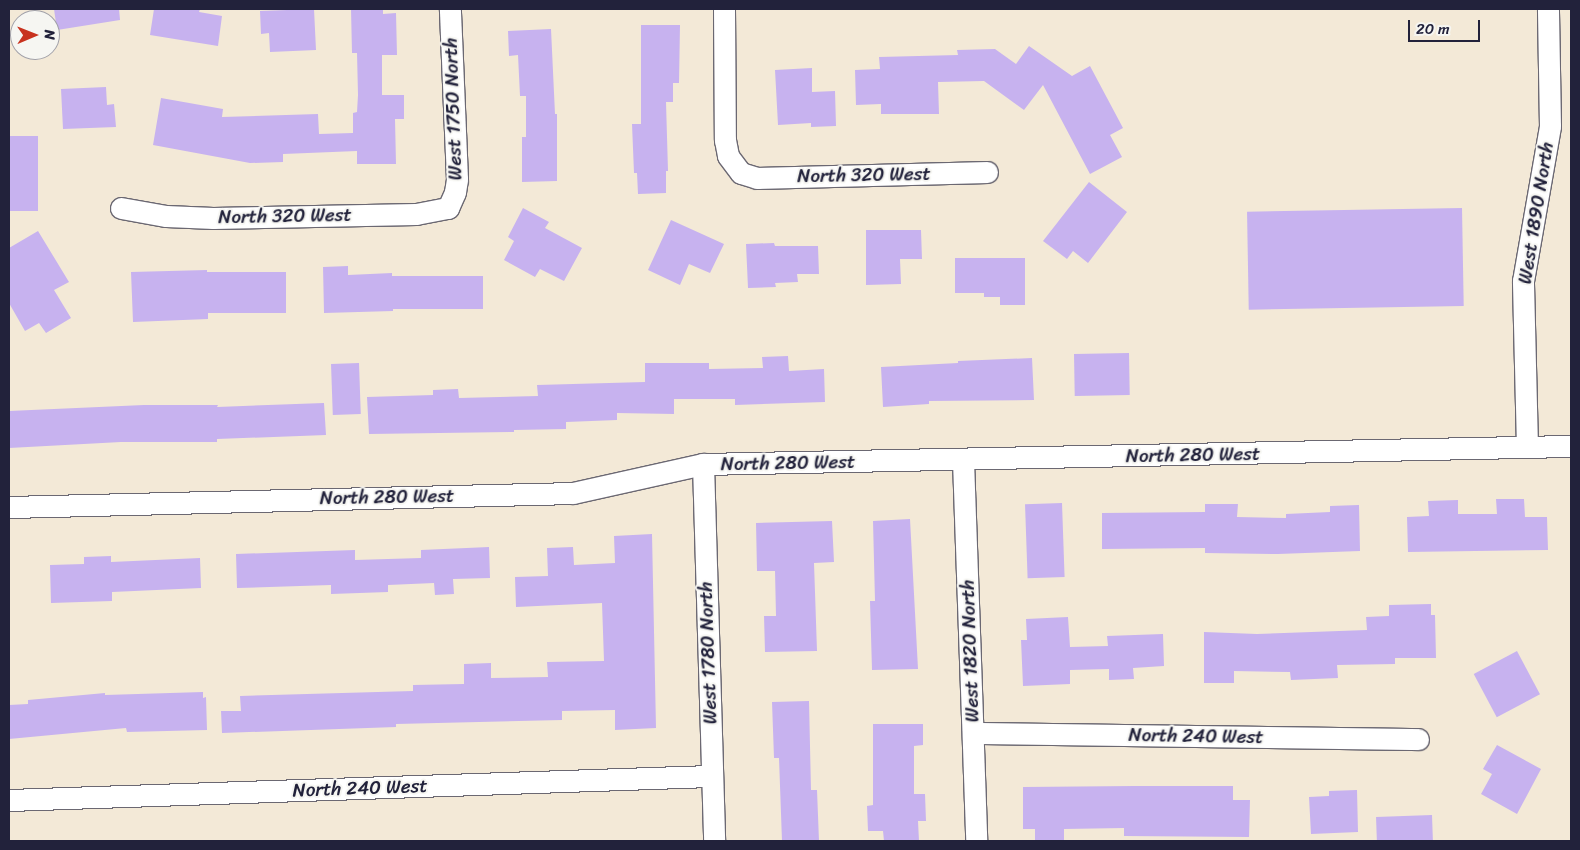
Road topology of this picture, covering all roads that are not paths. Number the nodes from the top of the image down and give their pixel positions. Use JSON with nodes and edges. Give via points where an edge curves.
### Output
{"nodes":[{"id":1,"x":450,"y":9,"type":"edge"},
{"id":2,"x":724,"y":9,"type":"edge"},
{"id":3,"x":1548,"y":9,"type":"edge"},
{"id":4,"x":987,"y":172,"type":"dead end"},
{"id":5,"x":122,"y":208,"type":"dead end"},
{"id":6,"x":448,"y":208,"type":"joint"},
{"id":7,"x":1571,"y":446,"type":"edge"},
{"id":8,"x":1526,"y":447,"type":"junction"},
{"id":9,"x":963,"y":460,"type":"junction"},
{"id":10,"x":703,"y":464,"type":"junction"},
{"id":11,"x":9,"y":507,"type":"edge"},
{"id":12,"x":973,"y":733,"type":"junction"},
{"id":13,"x":1418,"y":739,"type":"dead end"},
{"id":14,"x":712,"y":776,"type":"junction"},
{"id":15,"x":9,"y":800,"type":"edge"},
{"id":16,"x":714,"y":841,"type":"edge"},
{"id":17,"x":976,"y":841,"type":"edge"}],
"edges":[{"from":1,"to":6,"type":"street","name":"West 1750 North","via":[[457,179]]},
{"from":2,"to":4,"type":"street","name":"North 320 West","via":[[726,140],[728,156],[740,173],[757,178]]},
{"from":3,"to":8,"type":"street","name":"West 1890 North","via":[[1550,126],[1523,281]]},
{"from":5,"to":6,"type":"street","name":"North 320 West","via":[[166,216],[213,218],[416,214]]},
{"from":7,"to":8,"type":"street","name":"North 280 West"},
{"from":8,"to":9,"type":"street","name":"North 280 West"},
{"from":9,"to":10,"type":"street","name":"North 280 West"},
{"from":9,"to":12,"type":"street","name":"West 1820 North"},
{"from":10,"to":11,"type":"street","name":"North 280 West","via":[[573,493]]},
{"from":10,"to":14,"type":"street","name":"West 1780 North"},
{"from":12,"to":13,"type":"street","name":"North 240 West"},
{"from":12,"to":17,"type":"street","name":"West 1820 North"},
{"from":14,"to":15,"type":"street","name":"North 240 West"},
{"from":14,"to":16,"type":"street","name":"West 1780 North"}]}
